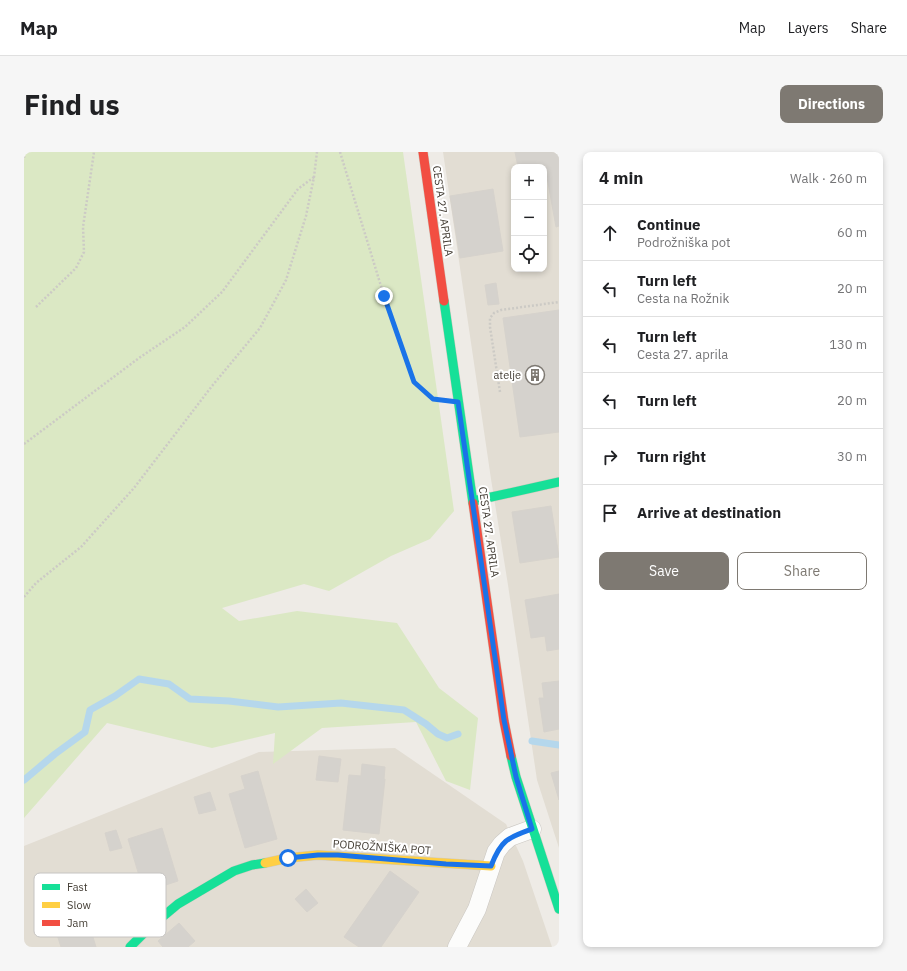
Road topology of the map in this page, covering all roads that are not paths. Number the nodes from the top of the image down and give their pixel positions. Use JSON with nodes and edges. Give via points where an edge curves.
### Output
{"nodes":[{"id":1,"x":423,"y":152,"type":"edge"},
{"id":2,"x":559,"y":482,"type":"edge"},
{"id":3,"x":473,"y":501,"type":"junction"},
{"id":4,"x":532,"y":829,"type":"junction"},
{"id":5,"x":491,"y":866,"type":"junction"},
{"id":6,"x":559,"y":908,"type":"edge"},
{"id":7,"x":166,"y":914,"type":"edge"},
{"id":8,"x":140,"y":937,"type":"edge"},
{"id":9,"x":130,"y":947,"type":"edge"},
{"id":10,"x":457,"y":947,"type":"edge"}],
"edges":[{"from":1,"to":3,"type":"main road","name":"CESTA 27. APRILA"},
{"from":2,"to":3,"type":"main road"},
{"from":3,"to":4,"type":"main road","name":"CESTA 27. APRILA","via":[[504,720],[516,777]]},
{"from":4,"to":5,"type":"street","via":[[506,840],[496,852]]},
{"from":4,"to":6,"type":"main road","name":"CESTA 27. APRILA"},
{"from":5,"to":7,"type":"main road","name":"PODROŽNIŠKA POT","via":[[318,855],[288,858],[234,871],[178,904]]},
{"from":5,"to":10,"type":"street","via":[[478,909]]},
{"from":8,"to":9,"type":"main road","name":"PODROŽNIŠKA POT"}]}
